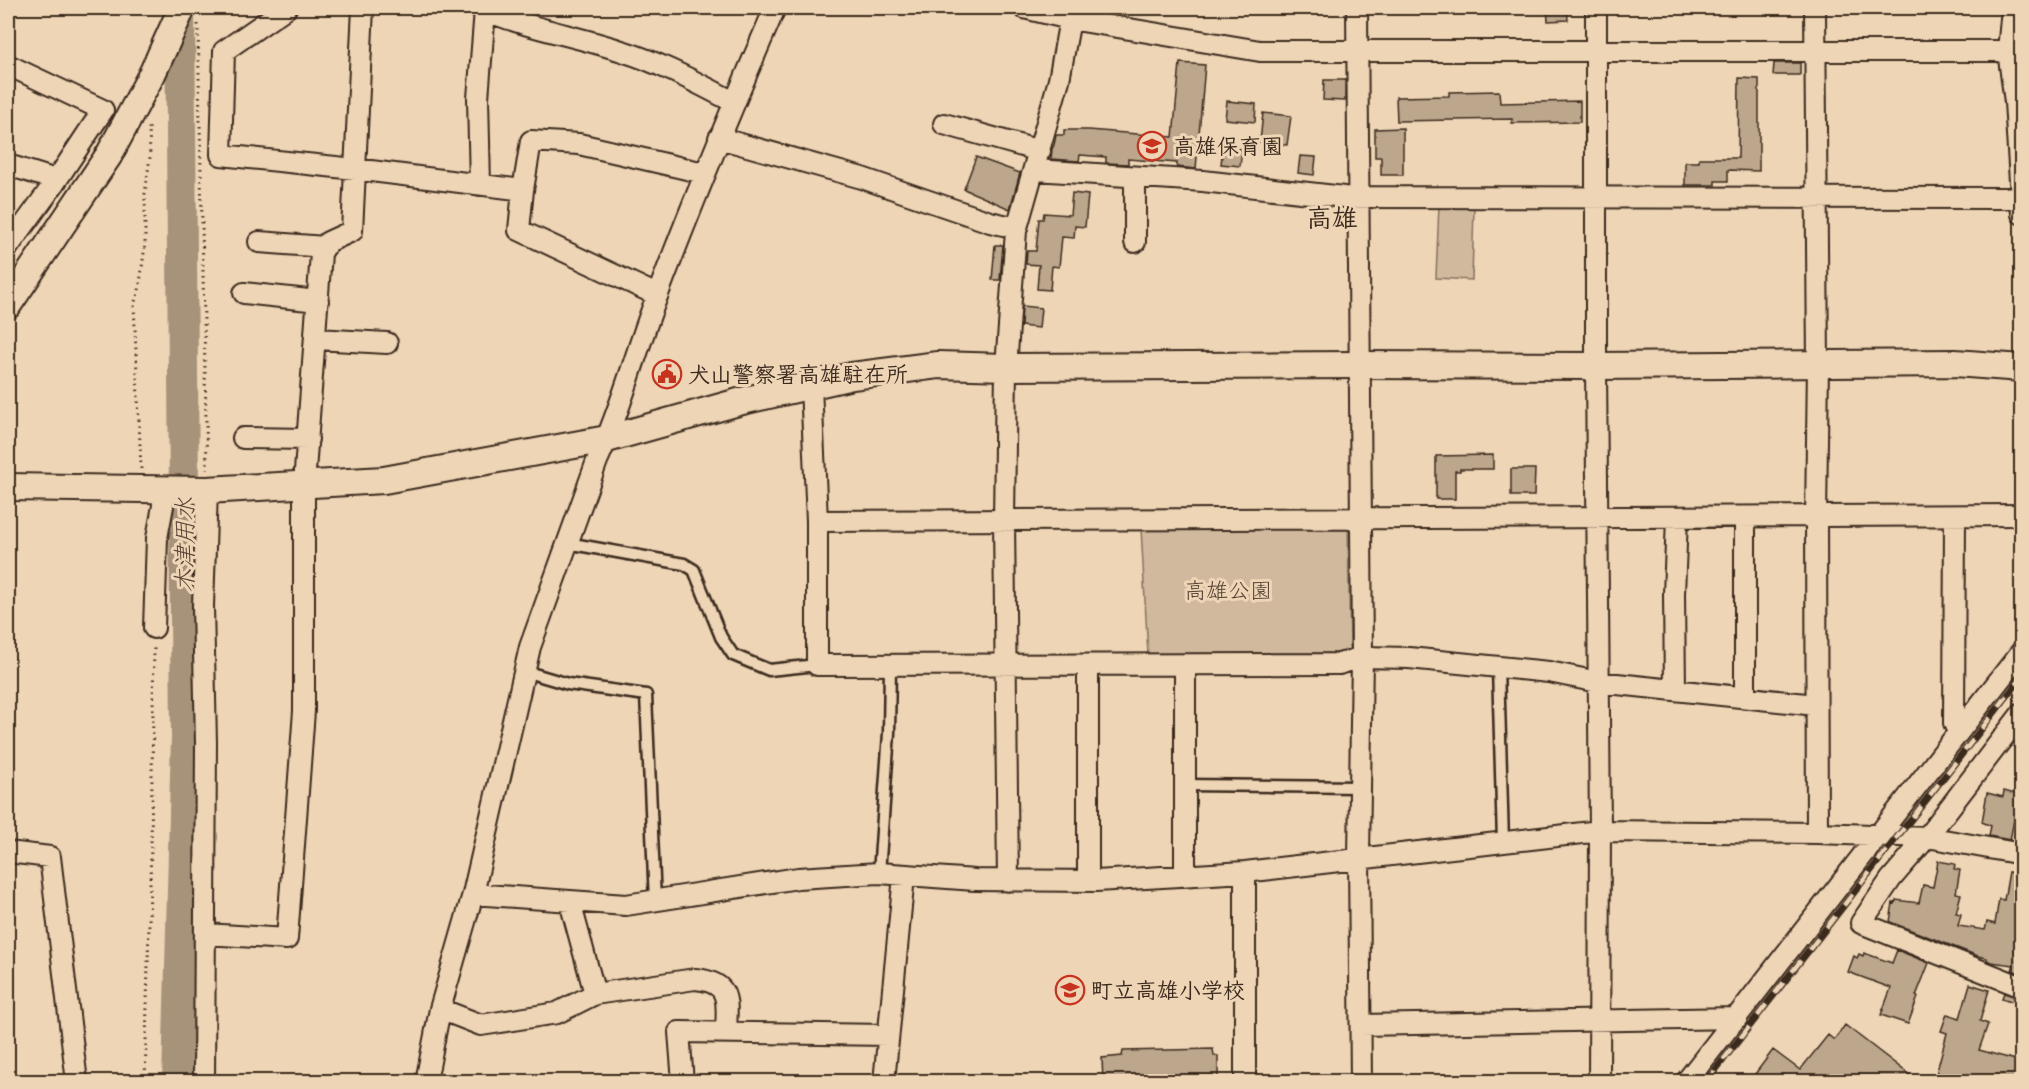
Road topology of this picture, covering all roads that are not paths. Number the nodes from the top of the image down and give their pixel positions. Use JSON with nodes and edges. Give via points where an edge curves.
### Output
{"nodes":[{"id":1,"x":286,"y":8,"type":"edge"},
{"id":2,"x":363,"y":8,"type":"edge"},
{"id":3,"x":775,"y":8,"type":"edge"},
{"id":4,"x":1024,"y":8,"type":"edge"},
{"id":5,"x":1357,"y":8,"type":"edge"},
{"id":6,"x":1596,"y":8,"type":"edge"},
{"id":7,"x":1815,"y":8,"type":"edge"},
{"id":8,"x":2012,"y":8,"type":"edge"},
{"id":9,"x":483,"y":9,"type":"edge"},
{"id":10,"x":185,"y":13,"type":"edge"},
{"id":11,"x":1071,"y":13,"type":"edge"},
{"id":12,"x":1596,"y":50,"type":"junction"},
{"id":13,"x":1815,"y":50,"type":"junction"},
{"id":14,"x":1357,"y":51,"type":"junction"},
{"id":15,"x":2008,"y":51,"type":"junction"},
{"id":16,"x":8,"y":65,"type":"edge"},
{"id":17,"x":734,"y":102,"type":"junction"},
{"id":18,"x":2018,"y":103,"type":"edge"},
{"id":19,"x":944,"y":124,"type":"dead end"},
{"id":20,"x":718,"y":138,"type":"junction"},
{"id":21,"x":1038,"y":160,"type":"junction"},
{"id":22,"x":8,"y":165,"type":"edge"},
{"id":23,"x":355,"y":169,"type":"junction"},
{"id":24,"x":704,"y":172,"type":"junction"},
{"id":25,"x":1135,"y":177,"type":"junction"},
{"id":26,"x":56,"y":180,"type":"junction"},
{"id":27,"x":480,"y":185,"type":"junction"},
{"id":28,"x":523,"y":190,"type":"junction"},
{"id":29,"x":2021,"y":196,"type":"edge"},
{"id":30,"x":1359,"y":197,"type":"junction"},
{"id":31,"x":1596,"y":197,"type":"junction"},
{"id":32,"x":1816,"y":197,"type":"junction"},
{"id":33,"x":1017,"y":228,"type":"junction"},
{"id":34,"x":260,"y":242,"type":"dead end"},
{"id":35,"x":1135,"y":242,"type":"dead end"},
{"id":36,"x":8,"y":247,"type":"edge"},
{"id":37,"x":325,"y":247,"type":"junction"},
{"id":38,"x":244,"y":293,"type":"dead end"},
{"id":39,"x":657,"y":296,"type":"junction"},
{"id":40,"x":318,"y":301,"type":"junction"},
{"id":41,"x":8,"y":305,"type":"edge"},
{"id":42,"x":316,"y":339,"type":"junction"},
{"id":43,"x":387,"y":343,"type":"dead end"},
{"id":44,"x":1818,"y":364,"type":"junction"},
{"id":45,"x":1359,"y":365,"type":"junction"},
{"id":46,"x":1596,"y":366,"type":"junction"},
{"id":47,"x":1006,"y":367,"type":"junction"},
{"id":48,"x":2022,"y":368,"type":"edge"},
{"id":49,"x":812,"y":386,"type":"junction"},
{"id":50,"x":243,"y":438,"type":"dead end"},
{"id":51,"x":308,"y":439,"type":"junction"},
{"id":52,"x":607,"y":439,"type":"junction"},
{"id":53,"x":304,"y":484,"type":"junction"},
{"id":54,"x":8,"y":487,"type":"edge"},
{"id":55,"x":158,"y":489,"type":"junction"},
{"id":56,"x":201,"y":489,"type":"junction"},
{"id":57,"x":2022,"y":515,"type":"edge"},
{"id":58,"x":1955,"y":516,"type":"junction"},
{"id":59,"x":1597,"y":518,"type":"junction"},
{"id":60,"x":1745,"y":518,"type":"junction"},
{"id":61,"x":1816,"y":518,"type":"junction"},
{"id":62,"x":1360,"y":519,"type":"junction"},
{"id":63,"x":1677,"y":519,"type":"junction"},
{"id":64,"x":1004,"y":520,"type":"junction"},
{"id":65,"x":817,"y":521,"type":"junction"},
{"id":66,"x":567,"y":543,"type":"junction"},
{"id":67,"x":154,"y":628,"type":"road end"},
{"id":68,"x":2022,"y":651,"type":"edge"},
{"id":69,"x":1362,"y":657,"type":"junction"},
{"id":70,"x":817,"y":665,"type":"junction"},
{"id":71,"x":890,"y":665,"type":"junction"},
{"id":72,"x":1005,"y":665,"type":"junction"},
{"id":73,"x":1089,"y":665,"type":"junction"},
{"id":74,"x":1185,"y":665,"type":"junction"},
{"id":75,"x":1498,"y":668,"type":"junction"},
{"id":76,"x":524,"y":671,"type":"junction"},
{"id":77,"x":1598,"y":682,"type":"junction"},
{"id":78,"x":1675,"y":690,"type":"junction"},
{"id":79,"x":1745,"y":698,"type":"junction"},
{"id":80,"x":1816,"y":705,"type":"junction"},
{"id":81,"x":2022,"y":714,"type":"edge"},
{"id":82,"x":1958,"y":732,"type":"junction"},
{"id":83,"x":1185,"y":785,"type":"junction"},
{"id":84,"x":1360,"y":787,"type":"junction"},
{"id":85,"x":1600,"y":831,"type":"junction"},
{"id":86,"x":1817,"y":833,"type":"junction"},
{"id":87,"x":1879,"y":836,"type":"junction"},
{"id":88,"x":1927,"y":837,"type":"junction"},
{"id":89,"x":1503,"y":842,"type":"junction"},
{"id":90,"x":8,"y":852,"type":"edge"},
{"id":91,"x":2022,"y":854,"type":"edge"},
{"id":92,"x":1359,"y":857,"type":"junction"},
{"id":93,"x":1245,"y":872,"type":"junction"},
{"id":94,"x":879,"y":873,"type":"junction"},
{"id":95,"x":904,"y":876,"type":"junction"},
{"id":96,"x":1185,"y":876,"type":"junction"},
{"id":97,"x":1008,"y":881,"type":"junction"},
{"id":98,"x":1088,"y":881,"type":"junction"},
{"id":99,"x":473,"y":894,"type":"junction"},
{"id":100,"x":655,"y":901,"type":"junction"},
{"id":101,"x":570,"y":902,"type":"junction"},
{"id":102,"x":205,"y":934,"type":"junction"},
{"id":103,"x":2022,"y":987,"type":"edge"},
{"id":104,"x":595,"y":994,"type":"junction"},
{"id":105,"x":440,"y":1009,"type":"junction"},
{"id":106,"x":1737,"y":1018,"type":"junction"},
{"id":107,"x":1598,"y":1020,"type":"junction"},
{"id":108,"x":1362,"y":1025,"type":"junction"},
{"id":109,"x":726,"y":1032,"type":"junction"},
{"id":110,"x":888,"y":1035,"type":"junction"},
{"id":111,"x":77,"y":1082,"type":"edge"},
{"id":112,"x":204,"y":1082,"type":"edge"},
{"id":113,"x":426,"y":1082,"type":"edge"},
{"id":114,"x":683,"y":1082,"type":"edge"},
{"id":115,"x":884,"y":1082,"type":"edge"},
{"id":116,"x":1245,"y":1082,"type":"edge"},
{"id":117,"x":1362,"y":1082,"type":"edge"},
{"id":118,"x":1599,"y":1082,"type":"edge"},
{"id":119,"x":1686,"y":1082,"type":"edge"}],
"edges":[{"from":1,"to":23,"type":"street","via":[[224,51],[221,155]]},
{"from":2,"to":23,"type":"street"},
{"from":3,"to":17,"type":"street"},
{"from":4,"to":11,"type":"street"},
{"from":5,"to":14,"type":"street"},
{"from":6,"to":12,"type":"street"},
{"from":7,"to":13,"type":"street"},
{"from":8,"to":15,"type":"street"},
{"from":9,"to":17,"type":"street","via":[[628,53]]},
{"from":9,"to":27,"type":"street","via":[[478,98]]},
{"from":10,"to":41,"type":"street","via":[[109,155]]},
{"from":11,"to":14,"type":"street","via":[[1260,51]]},
{"from":11,"to":21,"type":"street"},
{"from":12,"to":13,"type":"street"},
{"from":12,"to":14,"type":"street"},
{"from":12,"to":31,"type":"street"},
{"from":13,"to":15,"type":"street"},
{"from":13,"to":32,"type":"street"},
{"from":14,"to":30,"type":"street"},
{"from":15,"to":18,"type":"street"},
{"from":16,"to":26,"type":"street","via":[[103,110]]},
{"from":17,"to":20,"type":"street"},
{"from":18,"to":29,"type":"street"},
{"from":19,"to":21,"type":"street"},
{"from":20,"to":24,"type":"street"},
{"from":20,"to":33,"type":"street","via":[[862,178]]},
{"from":21,"to":25,"type":"street"},
{"from":21,"to":33,"type":"street"},
{"from":22,"to":26,"type":"street"},
{"from":23,"to":27,"type":"street"},
{"from":23,"to":37,"type":"street","via":[[352,231]]},
{"from":24,"to":28,"type":"street","via":[[579,144],[531,141]]},
{"from":24,"to":39,"type":"street"},
{"from":25,"to":30,"type":"street"},
{"from":25,"to":35,"type":"street"},
{"from":26,"to":36,"type":"street"},
{"from":27,"to":28,"type":"street"},
{"from":28,"to":39,"type":"street","via":[[519,230]]},
{"from":29,"to":32,"type":"street"},
{"from":30,"to":31,"type":"street"},
{"from":30,"to":45,"type":"street"},
{"from":31,"to":32,"type":"street"},
{"from":31,"to":46,"type":"street"},
{"from":32,"to":44,"type":"street"},
{"from":33,"to":47,"type":"street"},
{"from":34,"to":37,"type":"street"},
{"from":37,"to":40,"type":"street","via":[[321,253]]},
{"from":38,"to":40,"type":"street"},
{"from":39,"to":52,"type":"street"},
{"from":40,"to":42,"type":"street"},
{"from":42,"to":43,"type":"street"},
{"from":42,"to":51,"type":"street"},
{"from":44,"to":46,"type":"street"},
{"from":44,"to":48,"type":"street","via":[[1955,363]]},
{"from":44,"to":61,"type":"street"},
{"from":45,"to":46,"type":"street"},
{"from":45,"to":47,"type":"street"},
{"from":45,"to":62,"type":"street"},
{"from":46,"to":59,"type":"street"},
{"from":47,"to":49,"type":"street","via":[[938,365],[852,376]]},
{"from":47,"to":64,"type":"street"},
{"from":49,"to":52,"type":"street"},
{"from":49,"to":65,"type":"street"},
{"from":50,"to":51,"type":"street"},
{"from":51,"to":53,"type":"street"},
{"from":52,"to":53,"type":"street","via":[[384,480]]},
{"from":52,"to":66,"type":"street"},
{"from":53,"to":56,"type":"street"},
{"from":53,"to":102,"type":"street","via":[[304,711],[287,939]]},
{"from":54,"to":55,"type":"street"},
{"from":55,"to":56,"type":"street"},
{"from":55,"to":67,"type":"street","via":[[163,506],[157,538]]},
{"from":56,"to":102,"type":"street"},
{"from":57,"to":58,"type":"street"},
{"from":58,"to":61,"type":"street"},
{"from":58,"to":82,"type":"street","via":[[1954,723]]},
{"from":59,"to":62,"type":"street"},
{"from":59,"to":63,"type":"street"},
{"from":59,"to":77,"type":"street"},
{"from":60,"to":61,"type":"street"},
{"from":60,"to":63,"type":"street"},
{"from":60,"to":79,"type":"street"},
{"from":61,"to":80,"type":"street"},
{"from":62,"to":64,"type":"street"},
{"from":62,"to":69,"type":"street"},
{"from":63,"to":78,"type":"street"},
{"from":64,"to":65,"type":"street"},
{"from":64,"to":72,"type":"street"},
{"from":65,"to":70,"type":"street"},
{"from":66,"to":70,"type":"lane","via":[[684,564],[694,570],[721,637],[733,655],[769,670]]},
{"from":66,"to":76,"type":"street"},
{"from":68,"to":82,"type":"street"},
{"from":69,"to":74,"type":"street","via":[[1339,664]]},
{"from":69,"to":75,"type":"street"},
{"from":69,"to":84,"type":"street"},
{"from":70,"to":71,"type":"street"},
{"from":71,"to":72,"type":"street"},
{"from":71,"to":94,"type":"lane"},
{"from":72,"to":73,"type":"street"},
{"from":72,"to":97,"type":"street"},
{"from":73,"to":74,"type":"street"},
{"from":73,"to":98,"type":"street"},
{"from":74,"to":83,"type":"street"},
{"from":75,"to":77,"type":"street","via":[[1549,672]]},
{"from":75,"to":89,"type":"lane"},
{"from":76,"to":99,"type":"street"},
{"from":76,"to":100,"type":"lane","via":[[568,684],[646,695]]},
{"from":77,"to":78,"type":"street"},
{"from":77,"to":85,"type":"street"},
{"from":78,"to":79,"type":"street"},
{"from":79,"to":80,"type":"street"},
{"from":80,"to":86,"type":"street"},
{"from":81,"to":88,"type":"street"},
{"from":82,"to":87,"type":"street"},
{"from":83,"to":84,"type":"lane"},
{"from":83,"to":96,"type":"street"},
{"from":84,"to":92,"type":"street"},
{"from":85,"to":86,"type":"street"},
{"from":85,"to":89,"type":"street"},
{"from":85,"to":107,"type":"street"},
{"from":86,"to":87,"type":"street"},
{"from":87,"to":88,"type":"street"},
{"from":87,"to":106,"type":"street"},
{"from":88,"to":91,"type":"street"},
{"from":88,"to":103,"type":"street","via":[[1861,923]]},
{"from":89,"to":92,"type":"street"},
{"from":90,"to":111,"type":"street","via":[[50,856]]},
{"from":92,"to":93,"type":"street"},
{"from":92,"to":108,"type":"street"},
{"from":93,"to":96,"type":"street"},
{"from":93,"to":116,"type":"street"},
{"from":94,"to":95,"type":"street"},
{"from":94,"to":100,"type":"street","via":[[798,878]]},
{"from":95,"to":97,"type":"street"},
{"from":95,"to":110,"type":"street"},
{"from":96,"to":98,"type":"street"},
{"from":97,"to":98,"type":"street"},
{"from":99,"to":101,"type":"street"},
{"from":99,"to":105,"type":"street"},
{"from":100,"to":101,"type":"street","via":[[626,905]]},
{"from":101,"to":104,"type":"street"},
{"from":102,"to":112,"type":"street"},
{"from":104,"to":105,"type":"street","via":[[556,1013],[481,1025]]},
{"from":104,"to":109,"type":"street","via":[[695,978],[709,980],[720,987],[726,1000]]},
{"from":105,"to":113,"type":"street"},
{"from":106,"to":107,"type":"street"},
{"from":106,"to":119,"type":"street"},
{"from":107,"to":108,"type":"street"},
{"from":107,"to":118,"type":"street"},
{"from":108,"to":117,"type":"street"},
{"from":109,"to":110,"type":"street"},
{"from":109,"to":114,"type":"street","via":[[679,1032]]},
{"from":110,"to":115,"type":"street"}]}
